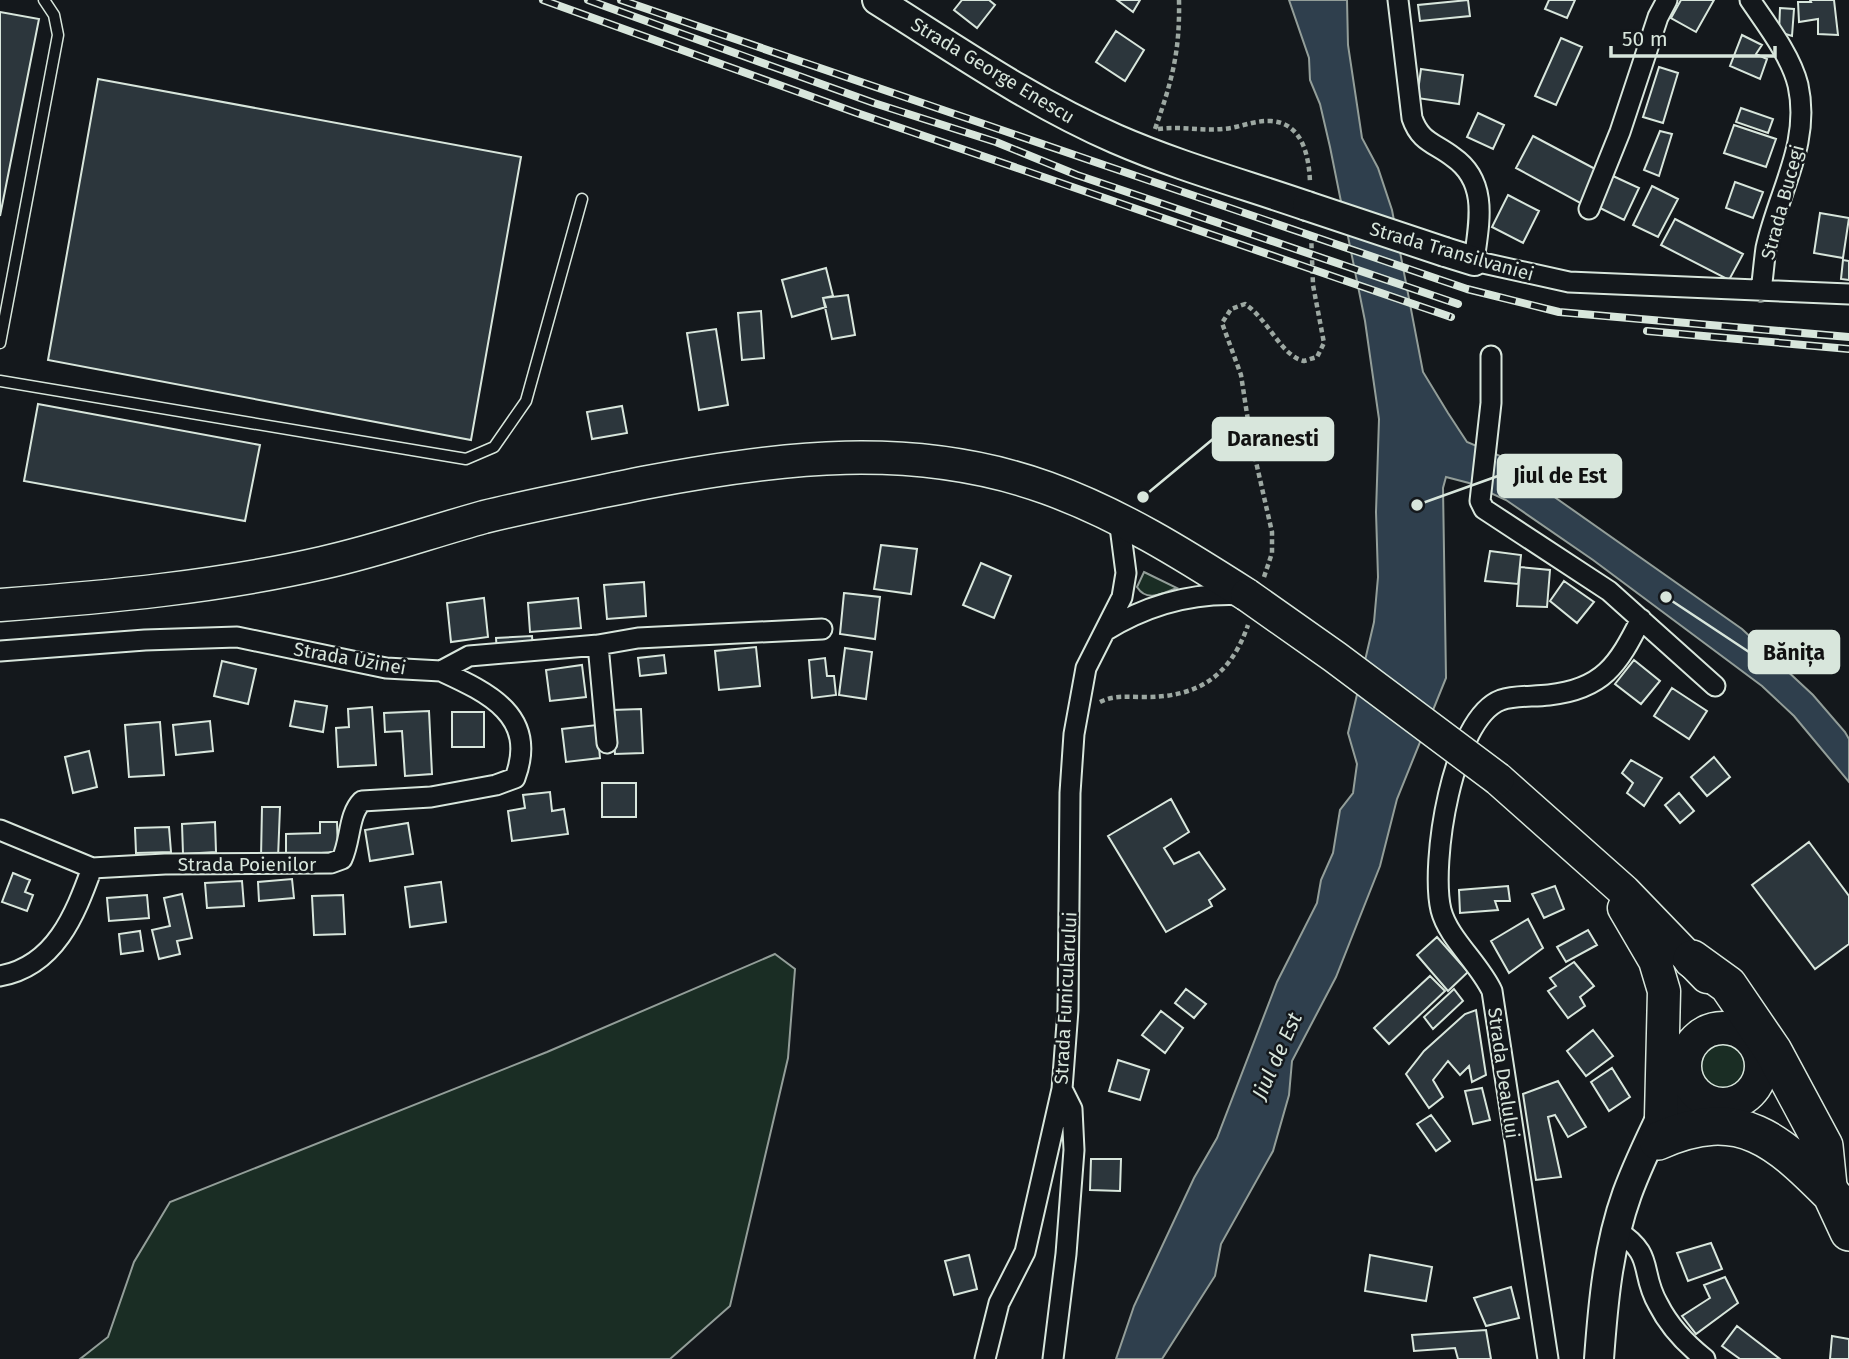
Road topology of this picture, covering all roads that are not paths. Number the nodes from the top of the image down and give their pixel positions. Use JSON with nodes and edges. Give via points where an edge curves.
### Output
{"nodes":[{"id":1,"x":44,"y":0,"type":"edge"},
{"id":2,"x":877,"y":0,"type":"edge"},
{"id":3,"x":1398,"y":0,"type":"edge"},
{"id":4,"x":1667,"y":0,"type":"edge"},
{"id":5,"x":1750,"y":0,"type":"edge"},
{"id":6,"x":1153,"y":141,"type":"joint"},
{"id":7,"x":582,"y":199,"type":"dead end"},
{"id":8,"x":1588,"y":209,"type":"dead end"},
{"id":9,"x":1474,"y":261,"type":"junction"},
{"id":10,"x":1761,"y":291,"type":"junction"},
{"id":11,"x":1849,"y":294,"type":"edge"},
{"id":12,"x":0,"y":343,"type":"edge"},
{"id":13,"x":1491,"y":356,"type":"dead end"},
{"id":14,"x":0,"y":381,"type":"edge"},
{"id":15,"x":1119,"y":519,"type":"junction"},
{"id":16,"x":1245,"y":595,"type":"junction"},
{"id":17,"x":0,"y":605,"type":"edge"},
{"id":18,"x":1641,"y":619,"type":"junction"},
{"id":19,"x":822,"y":629,"type":"dead end"},
{"id":20,"x":1104,"y":631,"type":"junction"},
{"id":21,"x":598,"y":645,"type":"junction"},
{"id":22,"x":0,"y":651,"type":"edge"},
{"id":23,"x":440,"y":671,"type":"junction"},
{"id":24,"x":1715,"y":685,"type":"dead end"},
{"id":25,"x":607,"y":743,"type":"dead end"},
{"id":26,"x":0,"y":830,"type":"edge"},
{"id":27,"x":1596,"y":865,"type":"junction"},
{"id":28,"x":92,"y":868,"type":"junction"},
{"id":29,"x":1639,"y":905,"type":"junction"},
{"id":30,"x":1692,"y":959,"type":"junction"},
{"id":31,"x":0,"y":976,"type":"edge"},
{"id":32,"x":1754,"y":1046,"type":"junction"},
{"id":33,"x":1686,"y":1060,"type":"junction"},
{"id":34,"x":1062,"y":1089,"type":"junction"},
{"id":35,"x":1725,"y":1103,"type":"junction"},
{"id":36,"x":1654,"y":1139,"type":"junction"},
{"id":37,"x":1804,"y":1144,"type":"junction"},
{"id":38,"x":1840,"y":1205,"type":"edge"},
{"id":39,"x":1616,"y":1230,"type":"junction"},
{"id":40,"x":985,"y":1359,"type":"edge"},
{"id":41,"x":1053,"y":1359,"type":"edge"},
{"id":42,"x":1548,"y":1359,"type":"edge"},
{"id":43,"x":1599,"y":1359,"type":"edge"},
{"id":44,"x":1704,"y":1359,"type":"edge"}],
"edges":[{"from":1,"to":12,"type":"lane","via":[[54,15],[58,35]]},
{"from":2,"to":6,"type":"street","name":"Strada George Enescu","via":[[1007,83],[1117,139]]},
{"from":3,"to":9,"type":"street","via":[[1416,132],[1460,163],[1479,192]]},
{"from":4,"to":8,"type":"street"},
{"from":5,"to":10,"type":"street","name":"Strada Bucegi","via":[[1791,67],[1801,112],[1798,153],[1767,247]]},
{"from":6,"to":9,"type":"street","name":"Strada Transilvaniei","bridge":true,"via":[[1309,207]]},
{"from":7,"to":14,"type":"lane","via":[[526,401],[494,447],[466,458]]},
{"from":9,"to":10,"type":"street","name":"Strada Transilvaniei","via":[[1569,282]]},
{"from":10,"to":11,"type":"street","name":"Strada Transilvaniei"},
{"from":13,"to":18,"type":"street","via":[[1480,501],[1490,514],[1569,563]]},
{"from":15,"to":16,"type":"main road"},
{"from":15,"to":17,"type":"main road","via":[[1044,487],[954,465],[888,457],[788,459],[553,501],[278,572]]},
{"from":15,"to":20,"type":"street","name":"Strada Funicularului","via":[[1126,573],[1122,597]]},
{"from":16,"to":20,"type":"street","via":[[1210,595],[1145,608]]},
{"from":16,"to":27,"type":"main road","bridge":true,"via":[[1498,779]]},
{"from":18,"to":24,"type":"street"},
{"from":18,"to":42,"type":"street","name":"Strada Dealului","via":[[1619,660],[1599,680],[1573,691],[1502,700],[1479,717],[1451,781],[1443,815],[1441,909],[1492,991]]},
{"from":19,"to":21,"type":"street","name":"Strada Uzinei","via":[[638,638]]},
{"from":20,"to":34,"type":"street","name":"Strada Funicularului","via":[[1086,668],[1076,718]]},
{"from":21,"to":23,"type":"street","name":"Strada Uzinei","via":[[469,656]]},
{"from":21,"to":25,"type":"street"},
{"from":22,"to":23,"type":"street","name":"Strada Uzinei","via":[[237,637],[386,668]]},
{"from":23,"to":28,"type":"street","name":"Strada Poienilor","via":[[500,704],[517,727],[522,757],[514,778],[431,796],[362,800],[354,808],[348,848],[342,859],[331,863]]},
{"from":26,"to":28,"type":"street","name":"Strada Poienilor"},
{"from":27,"to":29,"type":"main road"},
{"from":27,"to":36,"type":"main road","via":[[1643,938],[1661,978],[1666,1009]]},
{"from":28,"to":31,"type":"street","via":[[60,940],[18,972]]},
{"from":29,"to":30,"type":"main road"},
{"from":29,"to":33,"type":"main road","via":[[1670,966]]},
{"from":30,"to":32,"type":"main road"},
{"from":30,"to":38,"type":"highway","via":[[1728,985],[1773,1051],[1824,1146]]},
{"from":32,"to":33,"type":"main road","via":[[1736,1030],[1712,1030],[1693,1044]]},
{"from":32,"to":35,"type":"main road","via":[[1762,1067],[1754,1089]]},
{"from":32,"to":37,"type":"highway"},
{"from":33,"to":35,"type":"main road","via":[[1690,1086],[1705,1100]]},
{"from":33,"to":36,"type":"street"},
{"from":34,"to":40,"type":"street","name":"Strada Funicularului","via":[[1025,1252],[999,1303]]},
{"from":34,"to":41,"type":"street","via":[[1072,1109],[1074,1150]]},
{"from":35,"to":36,"type":"street","via":[[1687,1114]]},
{"from":35,"to":37,"type":"highway","via":[[1773,1115]]},
{"from":36,"to":38,"type":"highway","via":[[1710,1126],[1765,1137],[1791,1154]]},
{"from":36,"to":39,"type":"street"},
{"from":37,"to":38,"type":"highway"},
{"from":39,"to":43,"type":"street"},
{"from":39,"to":44,"type":"street","via":[[1634,1241],[1644,1257],[1657,1303],[1685,1343]]}]}
